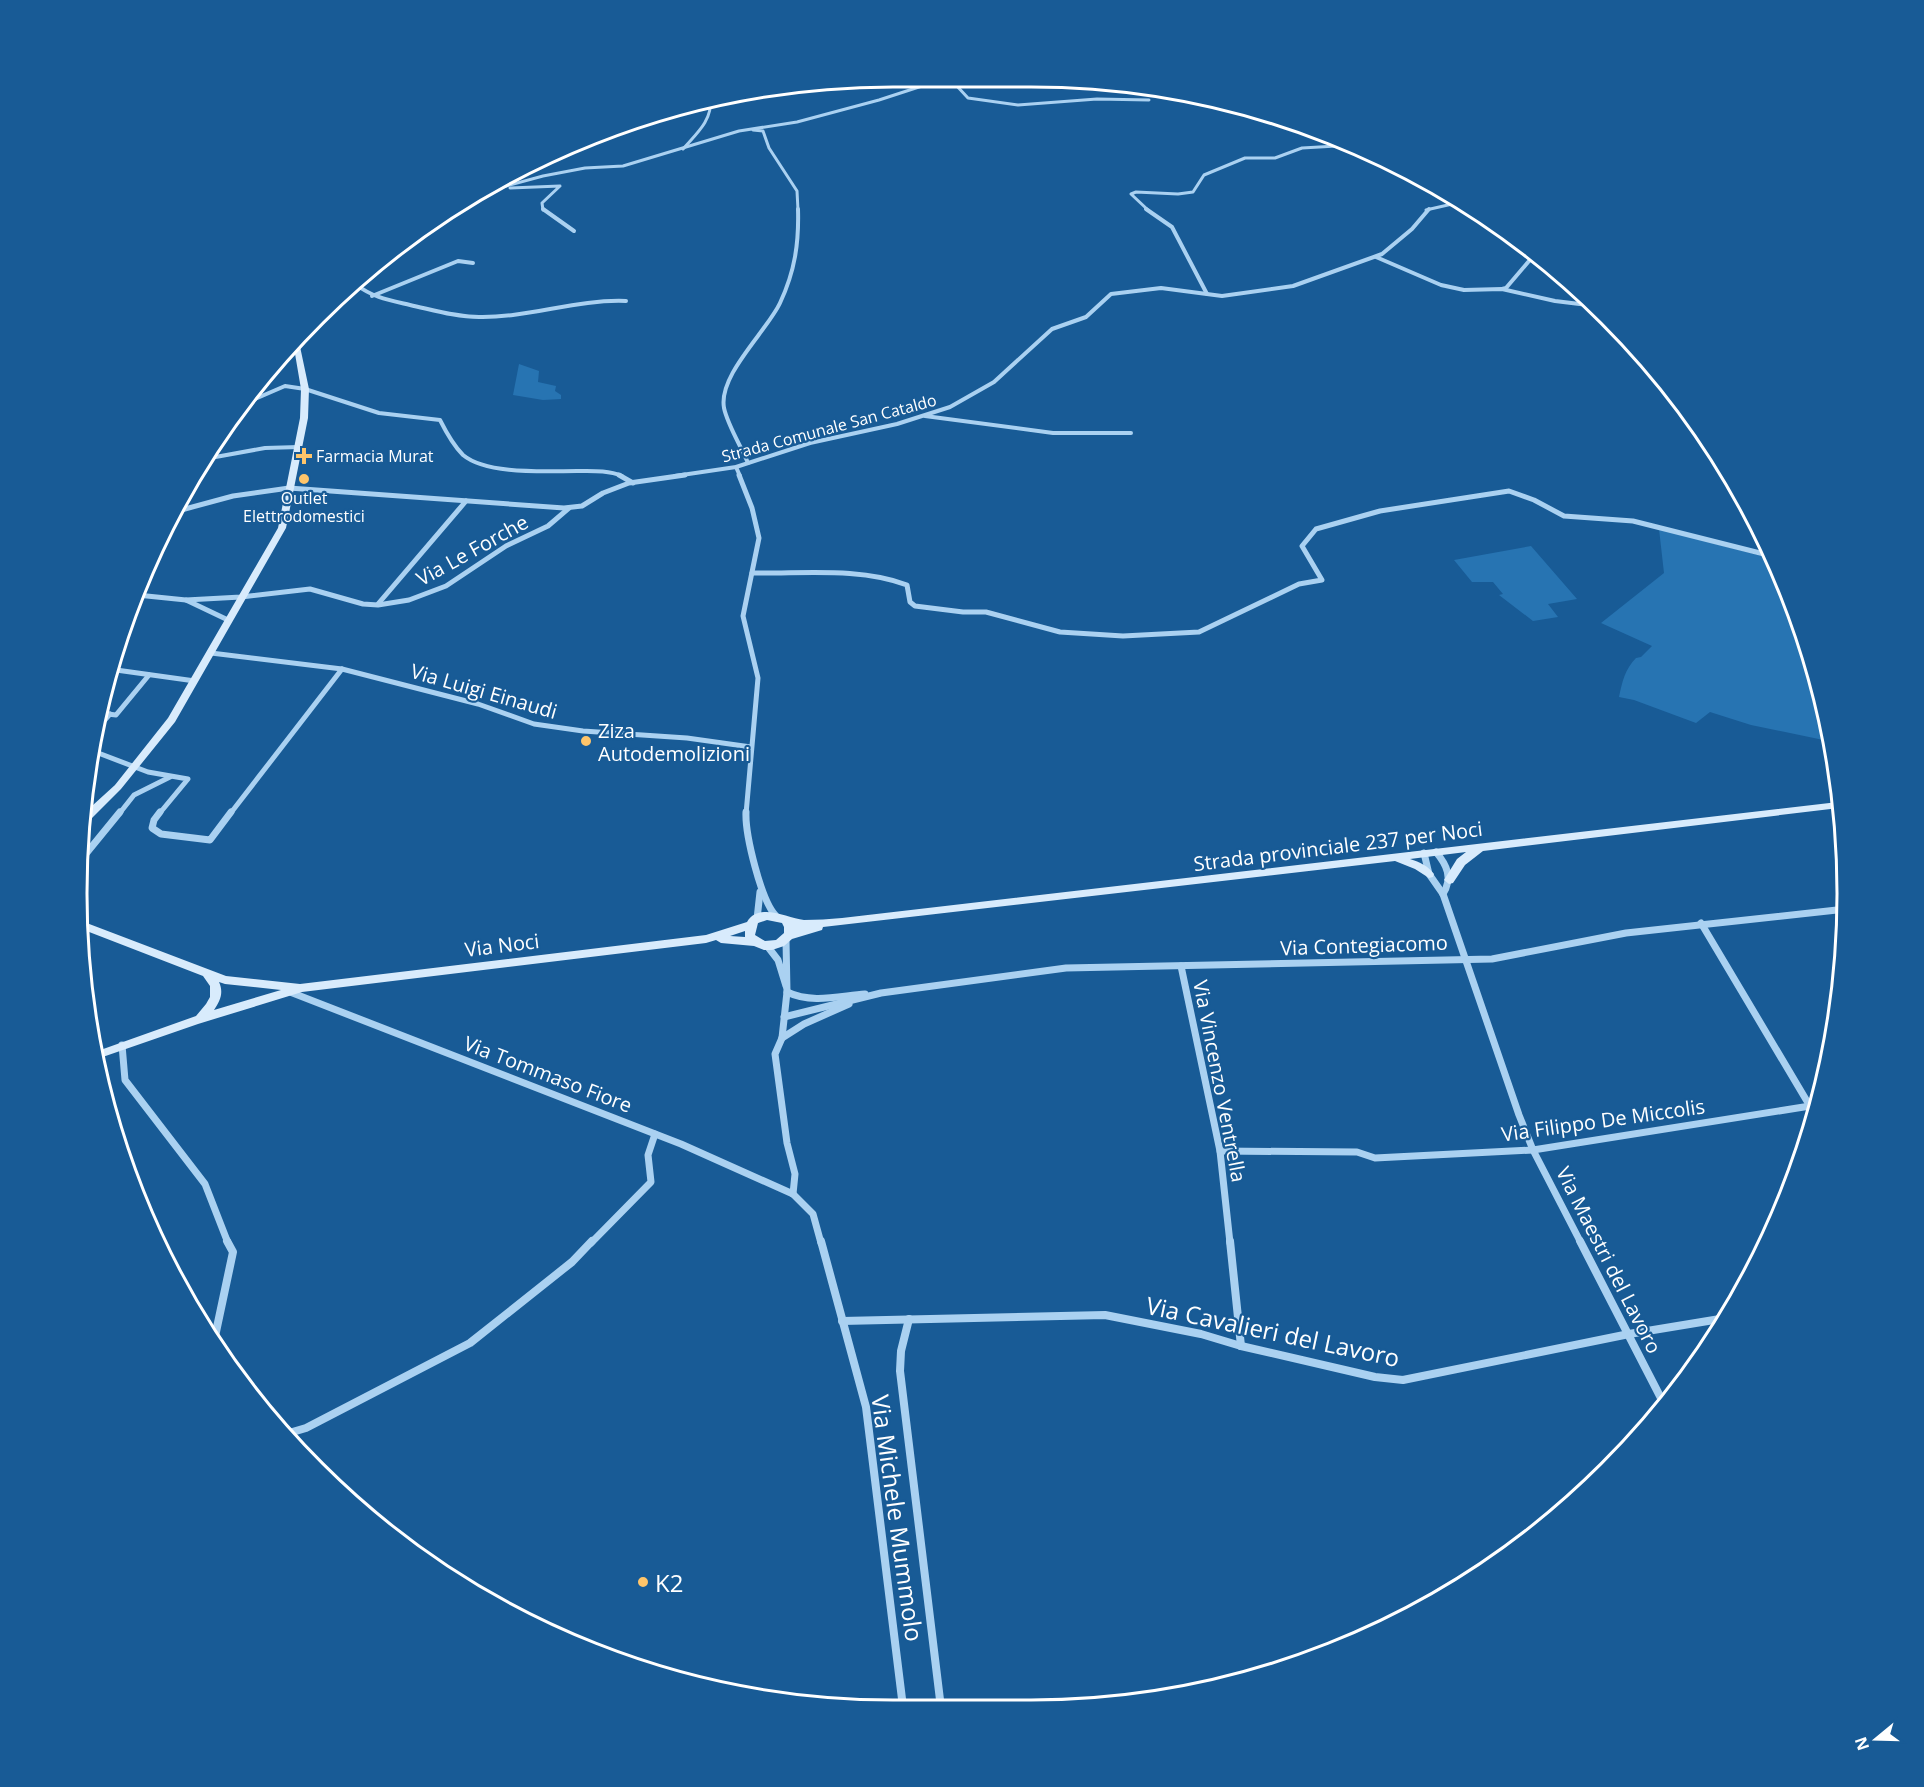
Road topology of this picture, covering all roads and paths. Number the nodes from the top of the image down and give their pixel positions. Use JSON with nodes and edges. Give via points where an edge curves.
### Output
{"nodes":[{"id":1,"x":919,"y":87,"type":"edge"},
{"id":2,"x":958,"y":87,"type":"edge"},
{"id":3,"x":1149,"y":100,"type":"dead end"},
{"id":4,"x":711,"y":108,"type":"edge"},
{"id":5,"x":698,"y":145,"type":"junction"},
{"id":6,"x":1334,"y":146,"type":"edge"},
{"id":7,"x":683,"y":149,"type":"junction"},
{"id":8,"x":508,"y":186,"type":"edge"},
{"id":9,"x":503,"y":188,"type":"edge"},
{"id":10,"x":1449,"y":204,"type":"edge"},
{"id":11,"x":574,"y":231,"type":"dead end"},
{"id":12,"x":1375,"y":257,"type":"junction"},
{"id":13,"x":1529,"y":261,"type":"edge"},
{"id":14,"x":473,"y":263,"type":"dead end"},
{"id":15,"x":361,"y":288,"type":"edge"},
{"id":16,"x":1502,"y":289,"type":"junction"},
{"id":17,"x":1208,"y":294,"type":"junction"},
{"id":18,"x":371,"y":296,"type":"junction"},
{"id":19,"x":626,"y":301,"type":"dead end"},
{"id":20,"x":1580,"y":304,"type":"edge"},
{"id":21,"x":298,"y":350,"type":"edge"},
{"id":22,"x":304,"y":389,"type":"junction"},
{"id":23,"x":261,"y":395,"type":"edge"},
{"id":24,"x":921,"y":416,"type":"junction"},
{"id":25,"x":1131,"y":433,"type":"dead end"},
{"id":26,"x":299,"y":447,"type":"junction"},
{"id":27,"x":216,"y":457,"type":"edge"},
{"id":28,"x":748,"y":463,"type":"junction"},
{"id":29,"x":736,"y":467,"type":"junction"},
{"id":30,"x":633,"y":483,"type":"junction"},
{"id":31,"x":289,"y":488,"type":"junction"},
{"id":32,"x":466,"y":501,"type":"junction"},
{"id":33,"x":569,"y":507,"type":"junction"},
{"id":34,"x":185,"y":509,"type":"edge"},
{"id":35,"x":1761,"y":553,"type":"edge"},
{"id":36,"x":752,"y":573,"type":"junction"},
{"id":37,"x":144,"y":597,"type":"edge"},
{"id":38,"x":241,"y":597,"type":"junction"},
{"id":39,"x":186,"y":600,"type":"junction"},
{"id":40,"x":378,"y":605,"type":"junction"},
{"id":41,"x":228,"y":621,"type":"junction"},
{"id":42,"x":211,"y":653,"type":"junction"},
{"id":43,"x":342,"y":669,"type":"junction"},
{"id":44,"x":119,"y":670,"type":"edge"},
{"id":45,"x":149,"y":675,"type":"junction"},
{"id":46,"x":195,"y":681,"type":"junction"},
{"id":47,"x":107,"y":714,"type":"edge"},
{"id":48,"x":113,"y":715,"type":"junction"},
{"id":49,"x":105,"y":722,"type":"edge"},
{"id":50,"x":751,"y":747,"type":"junction"},
{"id":51,"x":99,"y":753,"type":"edge"},
{"id":52,"x":135,"y":766,"type":"junction"},
{"id":53,"x":170,"y":777,"type":"junction"},
{"id":54,"x":1832,"y":806,"type":"edge"},
{"id":55,"x":92,"y":812,"type":"edge"},
{"id":56,"x":1480,"y":847,"type":"junction"},
{"id":57,"x":89,"y":850,"type":"edge"},
{"id":58,"x":1436,"y":852,"type":"junction"},
{"id":59,"x":1424,"y":853,"type":"junction"},
{"id":60,"x":1393,"y":858,"type":"junction"},
{"id":61,"x":1429,"y":874,"type":"junction"},
{"id":62,"x":1449,"y":880,"type":"junction"},
{"id":63,"x":760,"y":888,"type":"junction"},
{"id":64,"x":1443,"y":894,"type":"junction"},
{"id":65,"x":1836,"y":910,"type":"edge"},
{"id":66,"x":780,"y":917,"type":"junction"},
{"id":67,"x":754,"y":922,"type":"junction"},
{"id":68,"x":842,"y":922,"type":"junction"},
{"id":69,"x":1701,"y":923,"type":"junction"},
{"id":70,"x":88,"y":928,"type":"edge"},
{"id":71,"x":787,"y":938,"type":"junction"},
{"id":72,"x":706,"y":939,"type":"junction"},
{"id":73,"x":754,"y":942,"type":"junction"},
{"id":74,"x":768,"y":946,"type":"junction"},
{"id":75,"x":1464,"y":959,"type":"junction"},
{"id":76,"x":1181,"y":966,"type":"junction"},
{"id":77,"x":206,"y":973,"type":"junction"},
{"id":78,"x":302,"y":987,"type":"junction"},
{"id":79,"x":288,"y":992,"type":"junction"},
{"id":80,"x":787,"y":992,"type":"junction"},
{"id":81,"x":881,"y":993,"type":"junction"},
{"id":82,"x":784,"y":1017,"type":"junction"},
{"id":83,"x":196,"y":1020,"type":"junction"},
{"id":84,"x":782,"y":1038,"type":"junction"},
{"id":85,"x":122,"y":1046,"type":"junction"},
{"id":86,"x":102,"y":1053,"type":"edge"},
{"id":87,"x":1809,"y":1105,"type":"edge"},
{"id":88,"x":1807,"y":1111,"type":"edge"},
{"id":89,"x":655,"y":1134,"type":"junction"},
{"id":90,"x":1533,"y":1150,"type":"junction"},
{"id":91,"x":1220,"y":1151,"type":"junction"},
{"id":92,"x":793,"y":1194,"type":"junction"},
{"id":93,"x":909,"y":1319,"type":"junction"},
{"id":94,"x":1715,"y":1320,"type":"edge"},
{"id":95,"x":842,"y":1321,"type":"junction"},
{"id":96,"x":216,"y":1331,"type":"edge"},
{"id":97,"x":1629,"y":1334,"type":"junction"},
{"id":98,"x":1241,"y":1346,"type":"junction"},
{"id":99,"x":1660,"y":1396,"type":"edge"},
{"id":100,"x":293,"y":1432,"type":"edge"},
{"id":101,"x":902,"y":1700,"type":"edge"},
{"id":102,"x":940,"y":1700,"type":"edge"}],
"edges":[{"from":1,"to":5,"type":"street","via":[[797,122],[739,131]]},
{"from":2,"to":3,"type":"street","via":[[968,98],[1018,105]]},
{"from":4,"to":7,"type":"street"},
{"from":5,"to":7,"type":"street"},
{"from":5,"to":28,"type":"street","via":[[760,130],[797,191],[799,237],[780,304],[736,367],[725,392],[724,407]]},
{"from":6,"to":17,"type":"street","via":[[1302,148],[1275,158],[1245,158],[1204,175],[1193,192],[1131,194],[1136,203],[1164,218],[1172,227]]},
{"from":7,"to":8,"type":"street","via":[[623,166],[585,168]]},
{"from":9,"to":11,"type":"street","via":[[560,186],[542,203],[543,211]]},
{"from":10,"to":12,"type":"street","name":"Strada Comunale San Cataldo","via":[[1427,209],[1413,229]]},
{"from":12,"to":16,"type":"street","via":[[1442,285],[1464,290]]},
{"from":12,"to":17,"type":"street","name":"Strada Comunale San Cataldo","via":[[1282,289]]},
{"from":13,"to":16,"type":"street"},
{"from":14,"to":18,"type":"street","via":[[458,261]]},
{"from":15,"to":18,"type":"street"},
{"from":16,"to":20,"type":"street"},
{"from":17,"to":24,"type":"street","name":"Strada Comunale San Cataldo","via":[[1161,288],[1112,294],[1086,317],[1052,329],[994,382],[950,407]]},
{"from":18,"to":19,"type":"street","via":[[479,317],[601,300]]},
{"from":21,"to":22,"type":"main road"},
{"from":22,"to":23,"type":"street","via":[[281,386]]},
{"from":22,"to":26,"type":"main road"},
{"from":22,"to":30,"type":"street","via":[[379,412],[440,420],[458,450],[474,462],[531,470],[610,471]]},
{"from":24,"to":25,"type":"street","via":[[1087,435]]},
{"from":24,"to":28,"type":"street","name":"Strada Comunale San Cataldo","via":[[810,443]]},
{"from":26,"to":27,"type":"street","via":[[265,448]]},
{"from":26,"to":31,"type":"main road"},
{"from":28,"to":29,"type":"street","name":"Strada Comunale San Cataldo"},
{"from":29,"to":30,"type":"street","name":"Strada Comunale San Cataldo"},
{"from":29,"to":36,"type":"street","via":[[759,538]]},
{"from":30,"to":33,"type":"street","name":"Strada Comunale San Cataldo","via":[[603,493],[582,506]]},
{"from":31,"to":32,"type":"street","name":"Strada Comunale San Cataldo"},
{"from":31,"to":34,"type":"street","name":"Strada Comunale San Cataldo","via":[[232,496]]},
{"from":31,"to":38,"type":"main road","via":[[282,528]]},
{"from":32,"to":33,"type":"street","name":"Strada Comunale San Cataldo"},
{"from":32,"to":40,"type":"street"},
{"from":33,"to":40,"type":"street","name":"Via Le Forche","via":[[548,526],[506,546],[446,586],[409,600]]},
{"from":35,"to":36,"type":"street","via":[[1633,521],[1564,516],[1509,491],[1380,511],[1316,529],[1302,546],[1322,580],[1299,584],[1198,632],[1123,636],[1060,632],[986,612],[915,606],[910,602],[907,585],[901,581]]},
{"from":36,"to":50,"type":"street","via":[[743,616],[758,678]]},
{"from":37,"to":39,"type":"street"},
{"from":38,"to":39,"type":"street","name":"Via Le Forche"},
{"from":38,"to":40,"type":"street","name":"Via Le Forche","via":[[310,589],[351,602]]},
{"from":38,"to":41,"type":"main road"},
{"from":39,"to":41,"type":"street"},
{"from":41,"to":42,"type":"main road"},
{"from":42,"to":43,"type":"street","name":"Via Luigi Einaudi"},
{"from":42,"to":46,"type":"main road"},
{"from":43,"to":50,"type":"street","name":"Via Luigi Einaudi","via":[[478,704],[534,724]]},
{"from":43,"to":53,"type":"street","via":[[210,840],[161,834],[152,828],[154,820],[188,779]]},
{"from":44,"to":45,"type":"street"},
{"from":45,"to":46,"type":"street"},
{"from":45,"to":48,"type":"street"},
{"from":46,"to":52,"type":"main road","via":[[172,720]]},
{"from":47,"to":48,"type":"street"},
{"from":48,"to":49,"type":"street"},
{"from":50,"to":63,"type":"street","via":[[746,817]]},
{"from":51,"to":52,"type":"street"},
{"from":52,"to":53,"type":"street"},
{"from":52,"to":55,"type":"main road"},
{"from":53,"to":57,"type":"street","via":[[134,795]]},
{"from":54,"to":56,"type":"main road","name":"Strada provinciale 237 per Noci"},
{"from":56,"to":58,"type":"main road","name":"Strada provinciale 237 per Noci"},
{"from":56,"to":62,"type":"main road","via":[[1461,862]]},
{"from":58,"to":59,"type":"main road","name":"Strada provinciale 237 per Noci"},
{"from":58,"to":62,"type":"street","via":[[1448,869]]},
{"from":59,"to":60,"type":"main road","name":"Strada provinciale 237 per Noci"},
{"from":59,"to":61,"type":"street","name":"Via Maestri del Lavoro"},
{"from":60,"to":61,"type":"main road","via":[[1412,863]]},
{"from":60,"to":68,"type":"main road","name":"Strada provinciale 237 per Noci"},
{"from":61,"to":64,"type":"street","name":"Via Maestri del Lavoro"},
{"from":62,"to":64,"type":"street"},
{"from":63,"to":66,"type":"street","via":[[770,910]]},
{"from":63,"to":67,"type":"street"},
{"from":64,"to":75,"type":"street","name":"Via Maestri del Lavoro"},
{"from":65,"to":69,"type":"street","name":"Via Contegiacomo"},
{"from":66,"to":67,"type":"main road"},
{"from":66,"to":68,"type":"main road","name":"Strada provinciale 237 per Noci","via":[[810,924]]},
{"from":66,"to":71,"type":"main road","via":[[790,929]]},
{"from":67,"to":72,"type":"main road","name":"Via Noci"},
{"from":67,"to":73,"type":"main road","via":[[750,936]]},
{"from":68,"to":71,"type":"main road","name":"Strada provinciale 237 per Noci"},
{"from":69,"to":75,"type":"street","name":"Via Contegiacomo","via":[[1491,959]]},
{"from":69,"to":87,"type":"street"},
{"from":70,"to":77,"type":"main road"},
{"from":71,"to":74,"type":"main road"},
{"from":71,"to":80,"type":"street"},
{"from":72,"to":73,"type":"main road","name":"Via Noci"},
{"from":72,"to":78,"type":"main road","name":"Via Noci"},
{"from":73,"to":74,"type":"main road"},
{"from":74,"to":80,"type":"street","via":[[778,960]]},
{"from":75,"to":76,"type":"street","name":"Via Contegiacomo"},
{"from":75,"to":90,"type":"street","name":"Via Maestri del Lavoro"},
{"from":76,"to":81,"type":"street","name":"Via Contegiacomo","via":[[1066,968]]},
{"from":76,"to":91,"type":"street","name":"Via Vincenzo Ventrella"},
{"from":77,"to":78,"type":"main road","via":[[250,984]]},
{"from":77,"to":83,"type":"main road","via":[[214,981],[216,994],[213,1005]]},
{"from":78,"to":79,"type":"main road"},
{"from":79,"to":83,"type":"main road"},
{"from":79,"to":89,"type":"street","name":"Via Tommaso Fiore"},
{"from":80,"to":81,"type":"street","name":"Via Contegiacomo","via":[[809,999]]},
{"from":80,"to":82,"type":"street"},
{"from":81,"to":82,"type":"street","name":"Via Contegiacomo"},
{"from":81,"to":84,"type":"street","name":"Via Contegiacomo","via":[[819,1016]]},
{"from":82,"to":84,"type":"street"},
{"from":83,"to":85,"type":"main road"},
{"from":84,"to":92,"type":"street","via":[[775,1054],[795,1174]]},
{"from":85,"to":86,"type":"main road"},
{"from":85,"to":96,"type":"street","via":[[125,1080],[205,1184],[233,1252]]},
{"from":88,"to":90,"type":"street","name":"Via Filippo De Miccolis"},
{"from":89,"to":92,"type":"street","name":"Via Tommaso Fiore"},
{"from":89,"to":100,"type":"street","via":[[648,1155],[651,1182],[572,1262],[470,1343]]},
{"from":90,"to":91,"type":"street","name":"Via Filippo De Miccolis","via":[[1375,1158],[1357,1152]]},
{"from":90,"to":97,"type":"street","name":"Via Maestri del Lavoro"},
{"from":91,"to":98,"type":"street","name":"Via Vincenzo Ventrella"},
{"from":92,"to":95,"type":"street","name":"Via Michele Mummolo","via":[[813,1214]]},
{"from":93,"to":95,"type":"street","name":"Via Cavalieri del Lavoro"},
{"from":93,"to":98,"type":"street","name":"Via Cavalieri del Lavoro","via":[[1105,1315]]},
{"from":93,"to":102,"type":"street","name":"Via Michele Mummolo","via":[[900,1371]]},
{"from":94,"to":97,"type":"street","name":"Via Cavalieri del Lavoro"},
{"from":95,"to":101,"type":"street","name":"Via Michele Mummolo","via":[[866,1407]]},
{"from":97,"to":98,"type":"street","name":"Via Cavalieri del Lavoro","via":[[1403,1380]]},
{"from":97,"to":99,"type":"street","name":"Via Maestri del Lavoro"}]}
